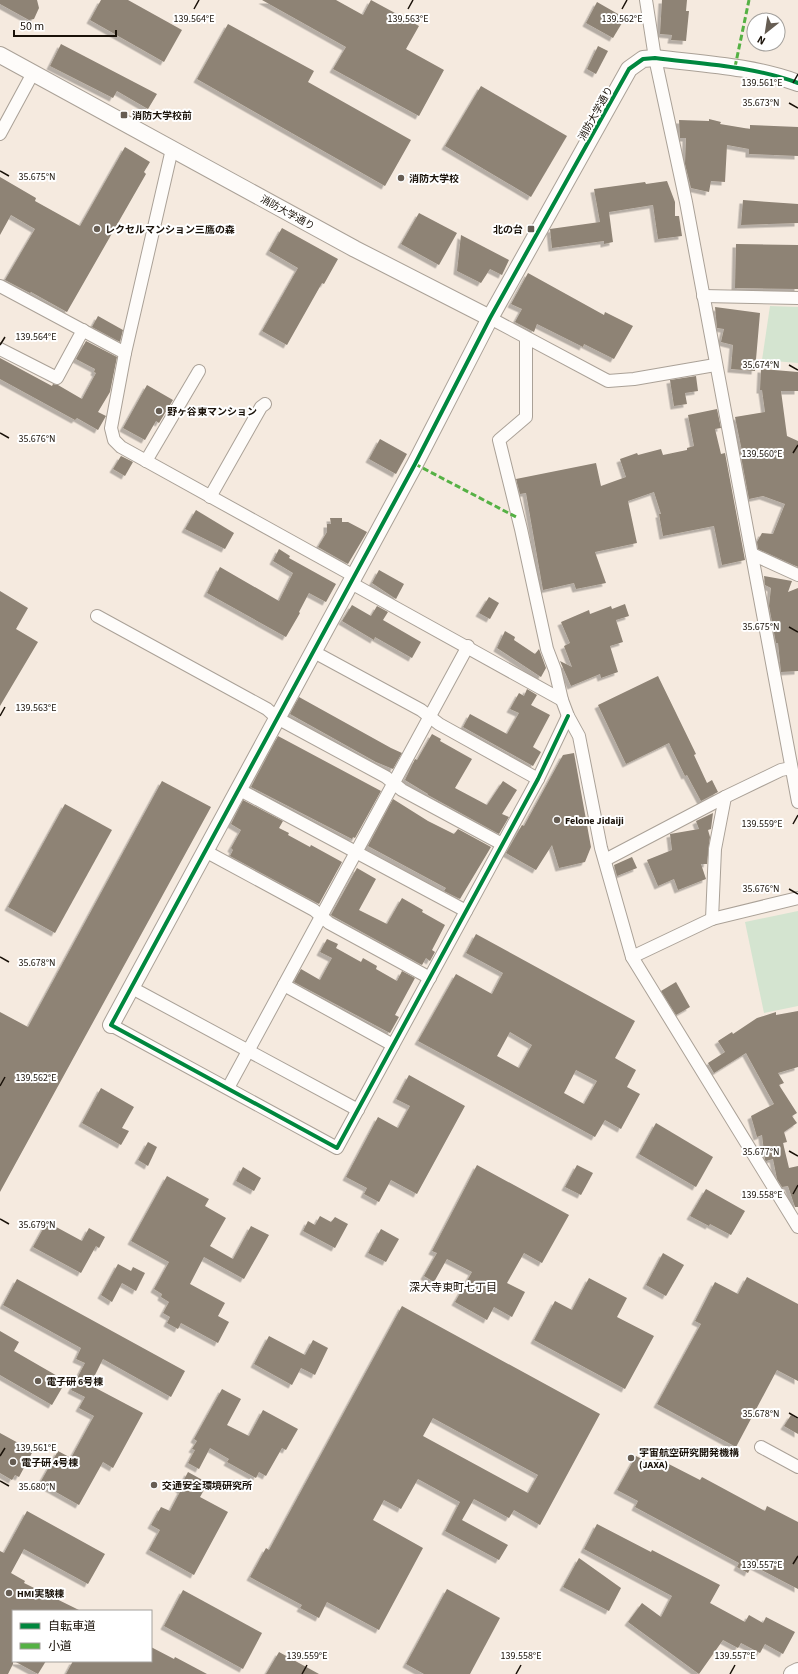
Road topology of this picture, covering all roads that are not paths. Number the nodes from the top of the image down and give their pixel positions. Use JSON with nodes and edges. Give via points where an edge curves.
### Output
{"nodes":[{"id":1,"x":646,"y":0,"type":"edge"},
{"id":2,"x":0,"y":55,"type":"edge"},
{"id":3,"x":655,"y":58,"type":"junction"},
{"id":4,"x":33,"y":73,"type":"junction"},
{"id":5,"x":798,"y":83,"type":"edge"},
{"id":6,"x":0,"y":134,"type":"edge"},
{"id":7,"x":172,"y":149,"type":"junction"},
{"id":8,"x":0,"y":286,"type":"edge"},
{"id":9,"x":703,"y":296,"type":"junction"},
{"id":10,"x":798,"y":298,"type":"edge"},
{"id":11,"x":490,"y":318,"type":"junction"},
{"id":12,"x":83,"y":330,"type":"junction"},
{"id":13,"x":526,"y":338,"type":"junction"},
{"id":14,"x":0,"y":349,"type":"edge"},
{"id":15,"x":125,"y":353,"type":"junction"},
{"id":16,"x":715,"y":365,"type":"junction"},
{"id":17,"x":199,"y":371,"type":"dead end"},
{"id":18,"x":265,"y":404,"type":"dead end"},
{"id":19,"x":146,"y":461,"type":"junction"},
{"id":20,"x":210,"y":497,"type":"junction"},
{"id":21,"x":752,"y":554,"type":"junction"},
{"id":22,"x":798,"y":575,"type":"edge"},
{"id":23,"x":352,"y":580,"type":"junction"},
{"id":24,"x":98,"y":616,"type":"dead end"},
{"id":25,"x":468,"y":646,"type":"junction"},
{"id":26,"x":314,"y":652,"type":"junction"},
{"id":27,"x":562,"y":700,"type":"junction"},
{"id":28,"x":568,"y":716,"type":"junction"},
{"id":29,"x":430,"y":717,"type":"junction"},
{"id":30,"x":277,"y":718,"type":"junction"},
{"id":31,"x":793,"y":764,"type":"edge"},
{"id":32,"x":538,"y":779,"type":"junction"},
{"id":33,"x":394,"y":783,"type":"junction"},
{"id":34,"x":238,"y":789,"type":"junction"},
{"id":35,"x":725,"y":797,"type":"junction"},
{"id":36,"x":798,"y":802,"type":"edge"},
{"id":37,"x":502,"y":844,"type":"junction"},
{"id":38,"x":205,"y":851,"type":"junction"},
{"id":39,"x":357,"y":852,"type":"junction"},
{"id":40,"x":605,"y":860,"type":"junction"},
{"id":41,"x":798,"y":898,"type":"edge"},
{"id":42,"x":466,"y":911,"type":"junction"},
{"id":43,"x":322,"y":916,"type":"junction"},
{"id":44,"x":712,"y":919,"type":"junction"},
{"id":45,"x":632,"y":957,"type":"junction"},
{"id":46,"x":430,"y":978,"type":"junction"},
{"id":47,"x":284,"y":985,"type":"junction"},
{"id":48,"x":132,"y":988,"type":"junction"},
{"id":49,"x":111,"y":1025,"type":"joint"},
{"id":50,"x":393,"y":1045,"type":"junction"},
{"id":51,"x":249,"y":1050,"type":"junction"},
{"id":52,"x":228,"y":1088,"type":"junction"},
{"id":53,"x":358,"y":1110,"type":"junction"},
{"id":54,"x":798,"y":1227,"type":"edge"},
{"id":55,"x":761,"y":1447,"type":"dead end"},
{"id":56,"x":798,"y":1466,"type":"edge"},
{"id":57,"x":798,"y":1671,"type":"edge"},
{"id":58,"x":792,"y":1674,"type":"edge"}],
"edges":[{"from":1,"to":3,"type":"street"},
{"from":2,"to":4,"type":"street","name":"消防大学通り"},
{"from":3,"to":5,"type":"street","name":"消防大学通り","via":[[735,67]]},
{"from":3,"to":9,"type":"street","via":[[678,161]]},
{"from":3,"to":11,"type":"street","name":"消防大学通り","via":[[643,59],[629,69]]},
{"from":4,"to":6,"type":"street"},
{"from":4,"to":7,"type":"street","name":"消防大学通り"},
{"from":7,"to":11,"type":"street","name":"消防大学通り","via":[[355,249]]},
{"from":7,"to":15,"type":"street"},
{"from":8,"to":12,"type":"street"},
{"from":9,"to":10,"type":"street"},
{"from":9,"to":16,"type":"street"},
{"from":11,"to":13,"type":"street"},
{"from":11,"to":23,"type":"street"},
{"from":12,"to":14,"type":"street","via":[[57,378]]},
{"from":12,"to":15,"type":"street"},
{"from":13,"to":16,"type":"street","via":[[608,381]]},
{"from":13,"to":27,"type":"street","via":[[526,417],[499,440],[547,649]]},
{"from":15,"to":19,"type":"street","via":[[112,434],[121,447]]},
{"from":16,"to":21,"type":"street"},
{"from":17,"to":19,"type":"street"},
{"from":18,"to":20,"type":"street"},
{"from":19,"to":20,"type":"street"},
{"from":20,"to":23,"type":"street"},
{"from":21,"to":22,"type":"street"},
{"from":21,"to":31,"type":"street"},
{"from":23,"to":25,"type":"street"},
{"from":23,"to":26,"type":"street"},
{"from":24,"to":30,"type":"street","via":[[267,709]]},
{"from":25,"to":27,"type":"street"},
{"from":25,"to":29,"type":"street"},
{"from":26,"to":29,"type":"street"},
{"from":26,"to":30,"type":"street"},
{"from":27,"to":28,"type":"street"},
{"from":28,"to":32,"type":"street"},
{"from":28,"to":40,"type":"street","via":[[579,736]]},
{"from":29,"to":32,"type":"street"},
{"from":29,"to":33,"type":"street"},
{"from":30,"to":33,"type":"street"},
{"from":30,"to":34,"type":"street"},
{"from":31,"to":35,"type":"street"},
{"from":31,"to":36,"type":"street"},
{"from":32,"to":37,"type":"street"},
{"from":33,"to":37,"type":"street","via":[[402,790]]},
{"from":33,"to":39,"type":"street"},
{"from":34,"to":38,"type":"street"},
{"from":34,"to":39,"type":"street"},
{"from":35,"to":40,"type":"street"},
{"from":35,"to":44,"type":"street","via":[[715,849]]},
{"from":37,"to":42,"type":"street"},
{"from":38,"to":43,"type":"street"},
{"from":38,"to":48,"type":"street"},
{"from":39,"to":42,"type":"street"},
{"from":39,"to":43,"type":"street"},
{"from":40,"to":45,"type":"street"},
{"from":41,"to":44,"type":"street"},
{"from":42,"to":46,"type":"street"},
{"from":43,"to":46,"type":"street","via":[[329,923]]},
{"from":43,"to":47,"type":"street"},
{"from":44,"to":45,"type":"street"},
{"from":45,"to":54,"type":"street"},
{"from":46,"to":50,"type":"street"},
{"from":47,"to":50,"type":"street"},
{"from":47,"to":51,"type":"street"},
{"from":48,"to":49,"type":"street"},
{"from":48,"to":51,"type":"street"},
{"from":49,"to":52,"type":"street"},
{"from":50,"to":53,"type":"street"},
{"from":51,"to":52,"type":"street"},
{"from":51,"to":53,"type":"street"},
{"from":52,"to":53,"type":"street","via":[[337,1148]]},
{"from":55,"to":56,"type":"street"},
{"from":57,"to":58,"type":"street"}]}
